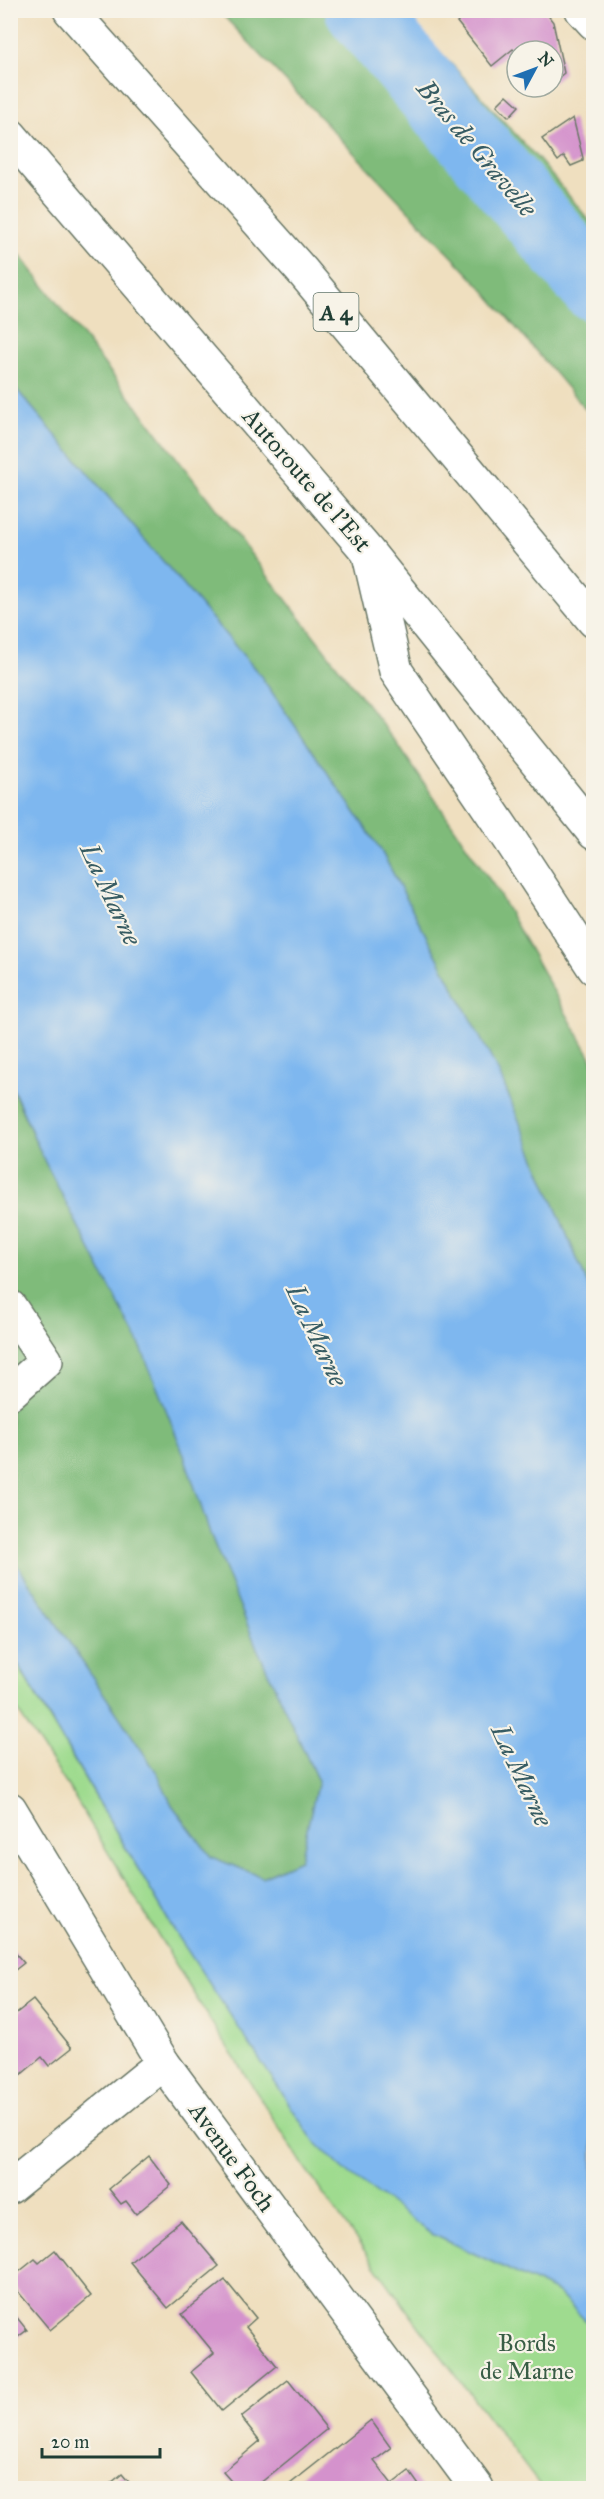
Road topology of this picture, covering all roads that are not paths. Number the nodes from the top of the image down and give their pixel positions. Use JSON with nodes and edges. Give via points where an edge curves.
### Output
{"nodes":[{"id":1,"x":70,"y":10,"type":"edge"},
{"id":2,"x":582,"y":10,"type":"edge"},
{"id":3,"x":594,"y":23,"type":"edge"},
{"id":4,"x":10,"y":135,"type":"edge"},
{"id":5,"x":368,"y":552,"type":"junction"},
{"id":6,"x":594,"y":621,"type":"edge"},
{"id":7,"x":594,"y":833,"type":"edge"},
{"id":8,"x":594,"y":968,"type":"edge"},
{"id":9,"x":10,"y":1307,"type":"edge"},
{"id":10,"x":10,"y":1393,"type":"edge"},
{"id":11,"x":10,"y":1809,"type":"edge"},
{"id":12,"x":164,"y":2063,"type":"junction"},
{"id":13,"x":10,"y":2187,"type":"edge"},
{"id":14,"x":477,"y":2488,"type":"edge"}],
"edges":[{"from":1,"to":6,"type":"main road","number":"A 4","via":[[303,272]]},
{"from":2,"to":3,"type":"main road"},
{"from":4,"to":5,"type":"main road","name":"Autoroute de l’Est"},
{"from":5,"to":7,"type":"main road","name":"Autoroute de l’Est"},
{"from":5,"to":8,"type":"main road","via":[[396,672]]},
{"from":9,"to":10,"type":"main road","via":[[46,1361]]},
{"from":11,"to":12,"type":"main road","name":"Avenue Foch"},
{"from":12,"to":13,"type":"main road"},
{"from":12,"to":14,"type":"main road","name":"Avenue Foch"}]}
